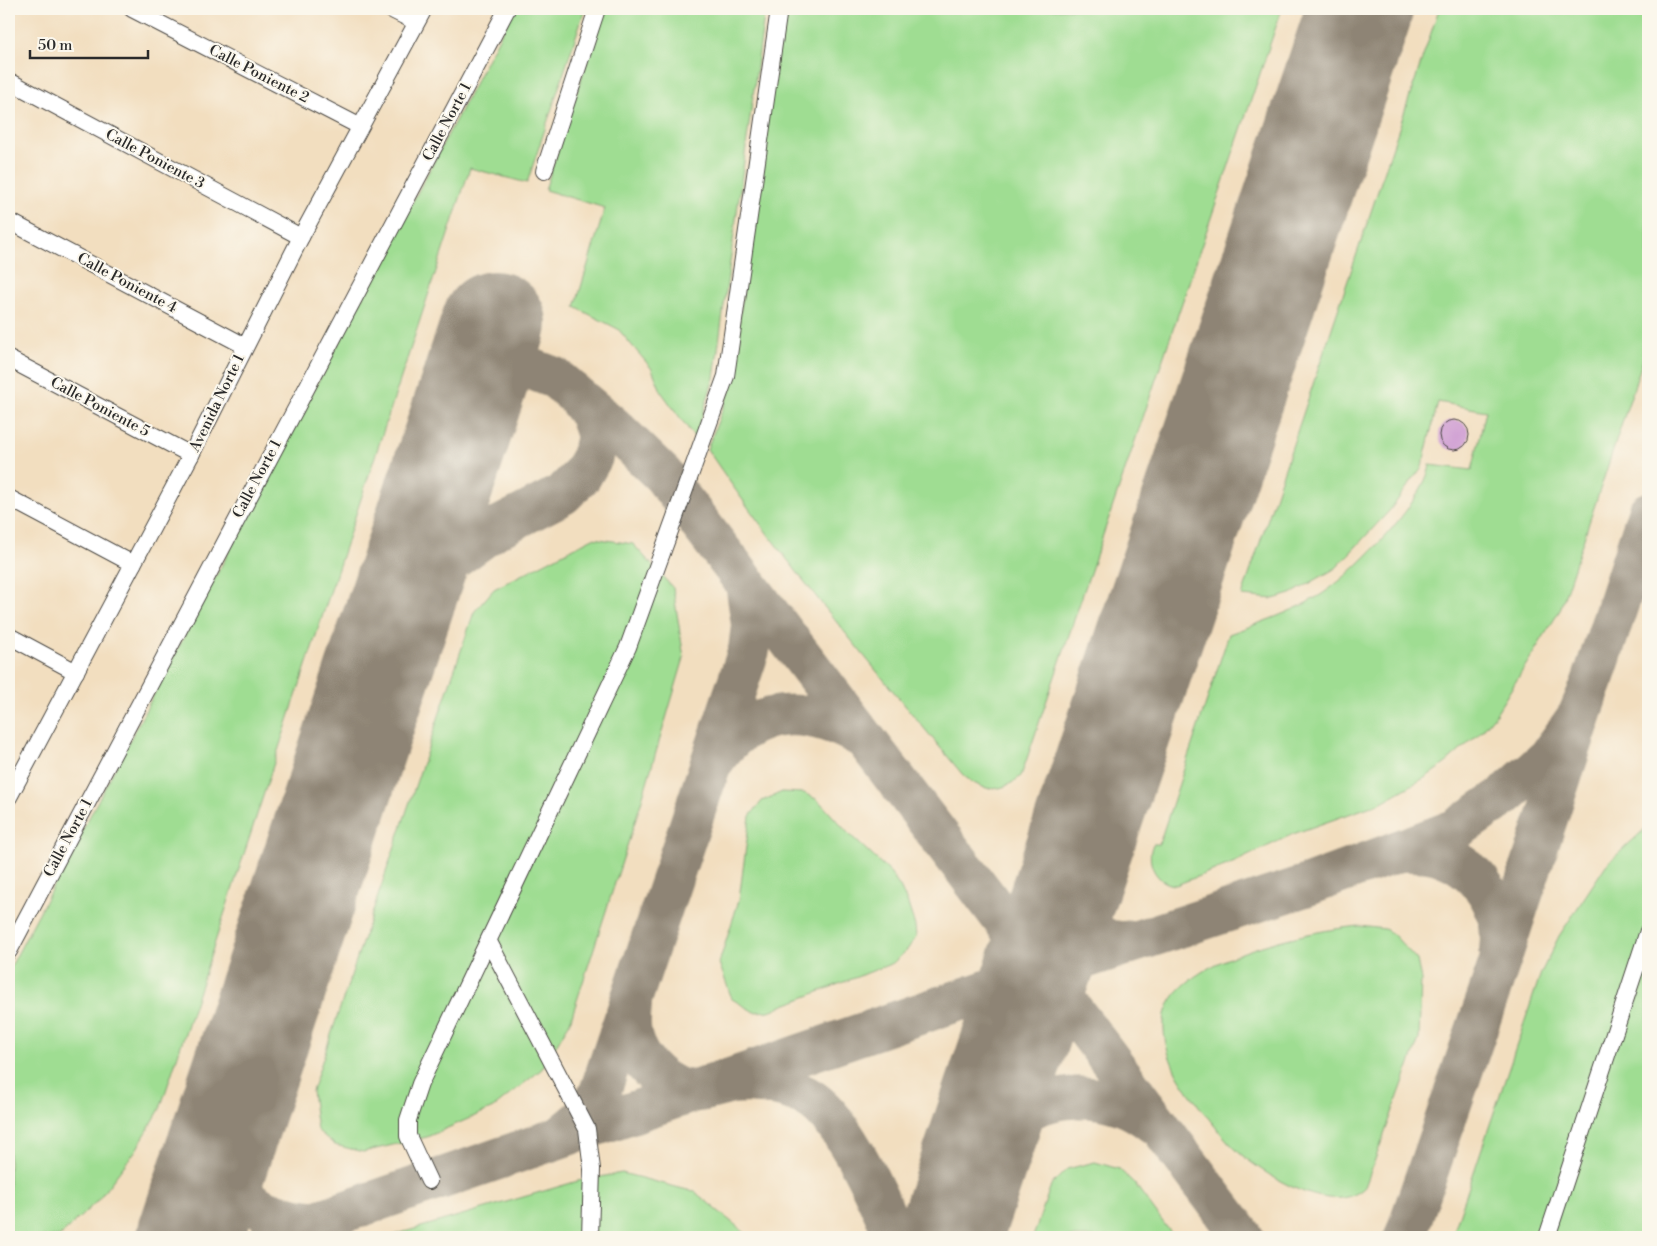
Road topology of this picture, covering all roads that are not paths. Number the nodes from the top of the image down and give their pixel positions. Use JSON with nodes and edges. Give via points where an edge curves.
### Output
{"nodes":[{"id":1,"x":132,"y":9,"type":"edge"},
{"id":2,"x":390,"y":9,"type":"edge"},
{"id":3,"x":507,"y":9,"type":"edge"},
{"id":4,"x":597,"y":9,"type":"edge"},
{"id":5,"x":779,"y":9,"type":"edge"},
{"id":6,"x":420,"y":16,"type":"edge"},
{"id":7,"x":9,"y":81,"type":"edge"},
{"id":8,"x":359,"y":126,"type":"junction"},
{"id":9,"x":544,"y":171,"type":"dead end"},
{"id":10,"x":9,"y":221,"type":"edge"},
{"id":11,"x":301,"y":237,"type":"junction"},
{"id":12,"x":245,"y":346,"type":"junction"},
{"id":13,"x":9,"y":359,"type":"edge"},
{"id":14,"x":192,"y":455,"type":"junction"},
{"id":15,"x":9,"y":498,"type":"edge"},
{"id":16,"x":132,"y":564,"type":"junction"},
{"id":17,"x":9,"y":636,"type":"edge"},
{"id":18,"x":76,"y":672,"type":"junction"},
{"id":19,"x":14,"y":776,"type":"edge"},
{"id":20,"x":9,"y":797,"type":"edge"},
{"id":21,"x":1648,"y":931,"type":"edge"},
{"id":22,"x":489,"y":942,"type":"junction"},
{"id":23,"x":9,"y":951,"type":"edge"},
{"id":24,"x":429,"y":1181,"type":"dead end"},
{"id":25,"x":590,"y":1237,"type":"edge"},
{"id":26,"x":1547,"y":1237,"type":"edge"}],
"edges":[{"from":1,"to":8,"type":"street","name":"Calle Poniente 2"},
{"from":2,"to":6,"type":"street"},
{"from":3,"to":23,"type":"street","name":"Calle Norte 1"},
{"from":4,"to":9,"type":"street"},
{"from":5,"to":22,"type":"street","via":[[726,376],[628,647]]},
{"from":6,"to":8,"type":"street","name":"Avenida Norte 1"},
{"from":7,"to":11,"type":"street","name":"Calle Poniente 3"},
{"from":8,"to":11,"type":"street","name":"Avenida Norte 1"},
{"from":10,"to":12,"type":"street","name":"Calle Poniente 4"},
{"from":11,"to":12,"type":"street","name":"Avenida Norte 1"},
{"from":12,"to":14,"type":"street","name":"Avenida Norte 1"},
{"from":13,"to":14,"type":"street","name":"Calle Poniente 5"},
{"from":14,"to":16,"type":"street","name":"Avenida Norte 1"},
{"from":15,"to":16,"type":"street"},
{"from":16,"to":18,"type":"street","name":"Avenida Norte 1"},
{"from":17,"to":18,"type":"street"},
{"from":18,"to":19,"type":"street","name":"Avenida Norte 1"},
{"from":19,"to":20,"type":"street","name":"Avenida Norte 1"},
{"from":21,"to":26,"type":"street"},
{"from":22,"to":24,"type":"street","via":[[420,1084],[408,1120],[408,1136]]},
{"from":22,"to":25,"type":"street","via":[[587,1129],[592,1169]]}]}
